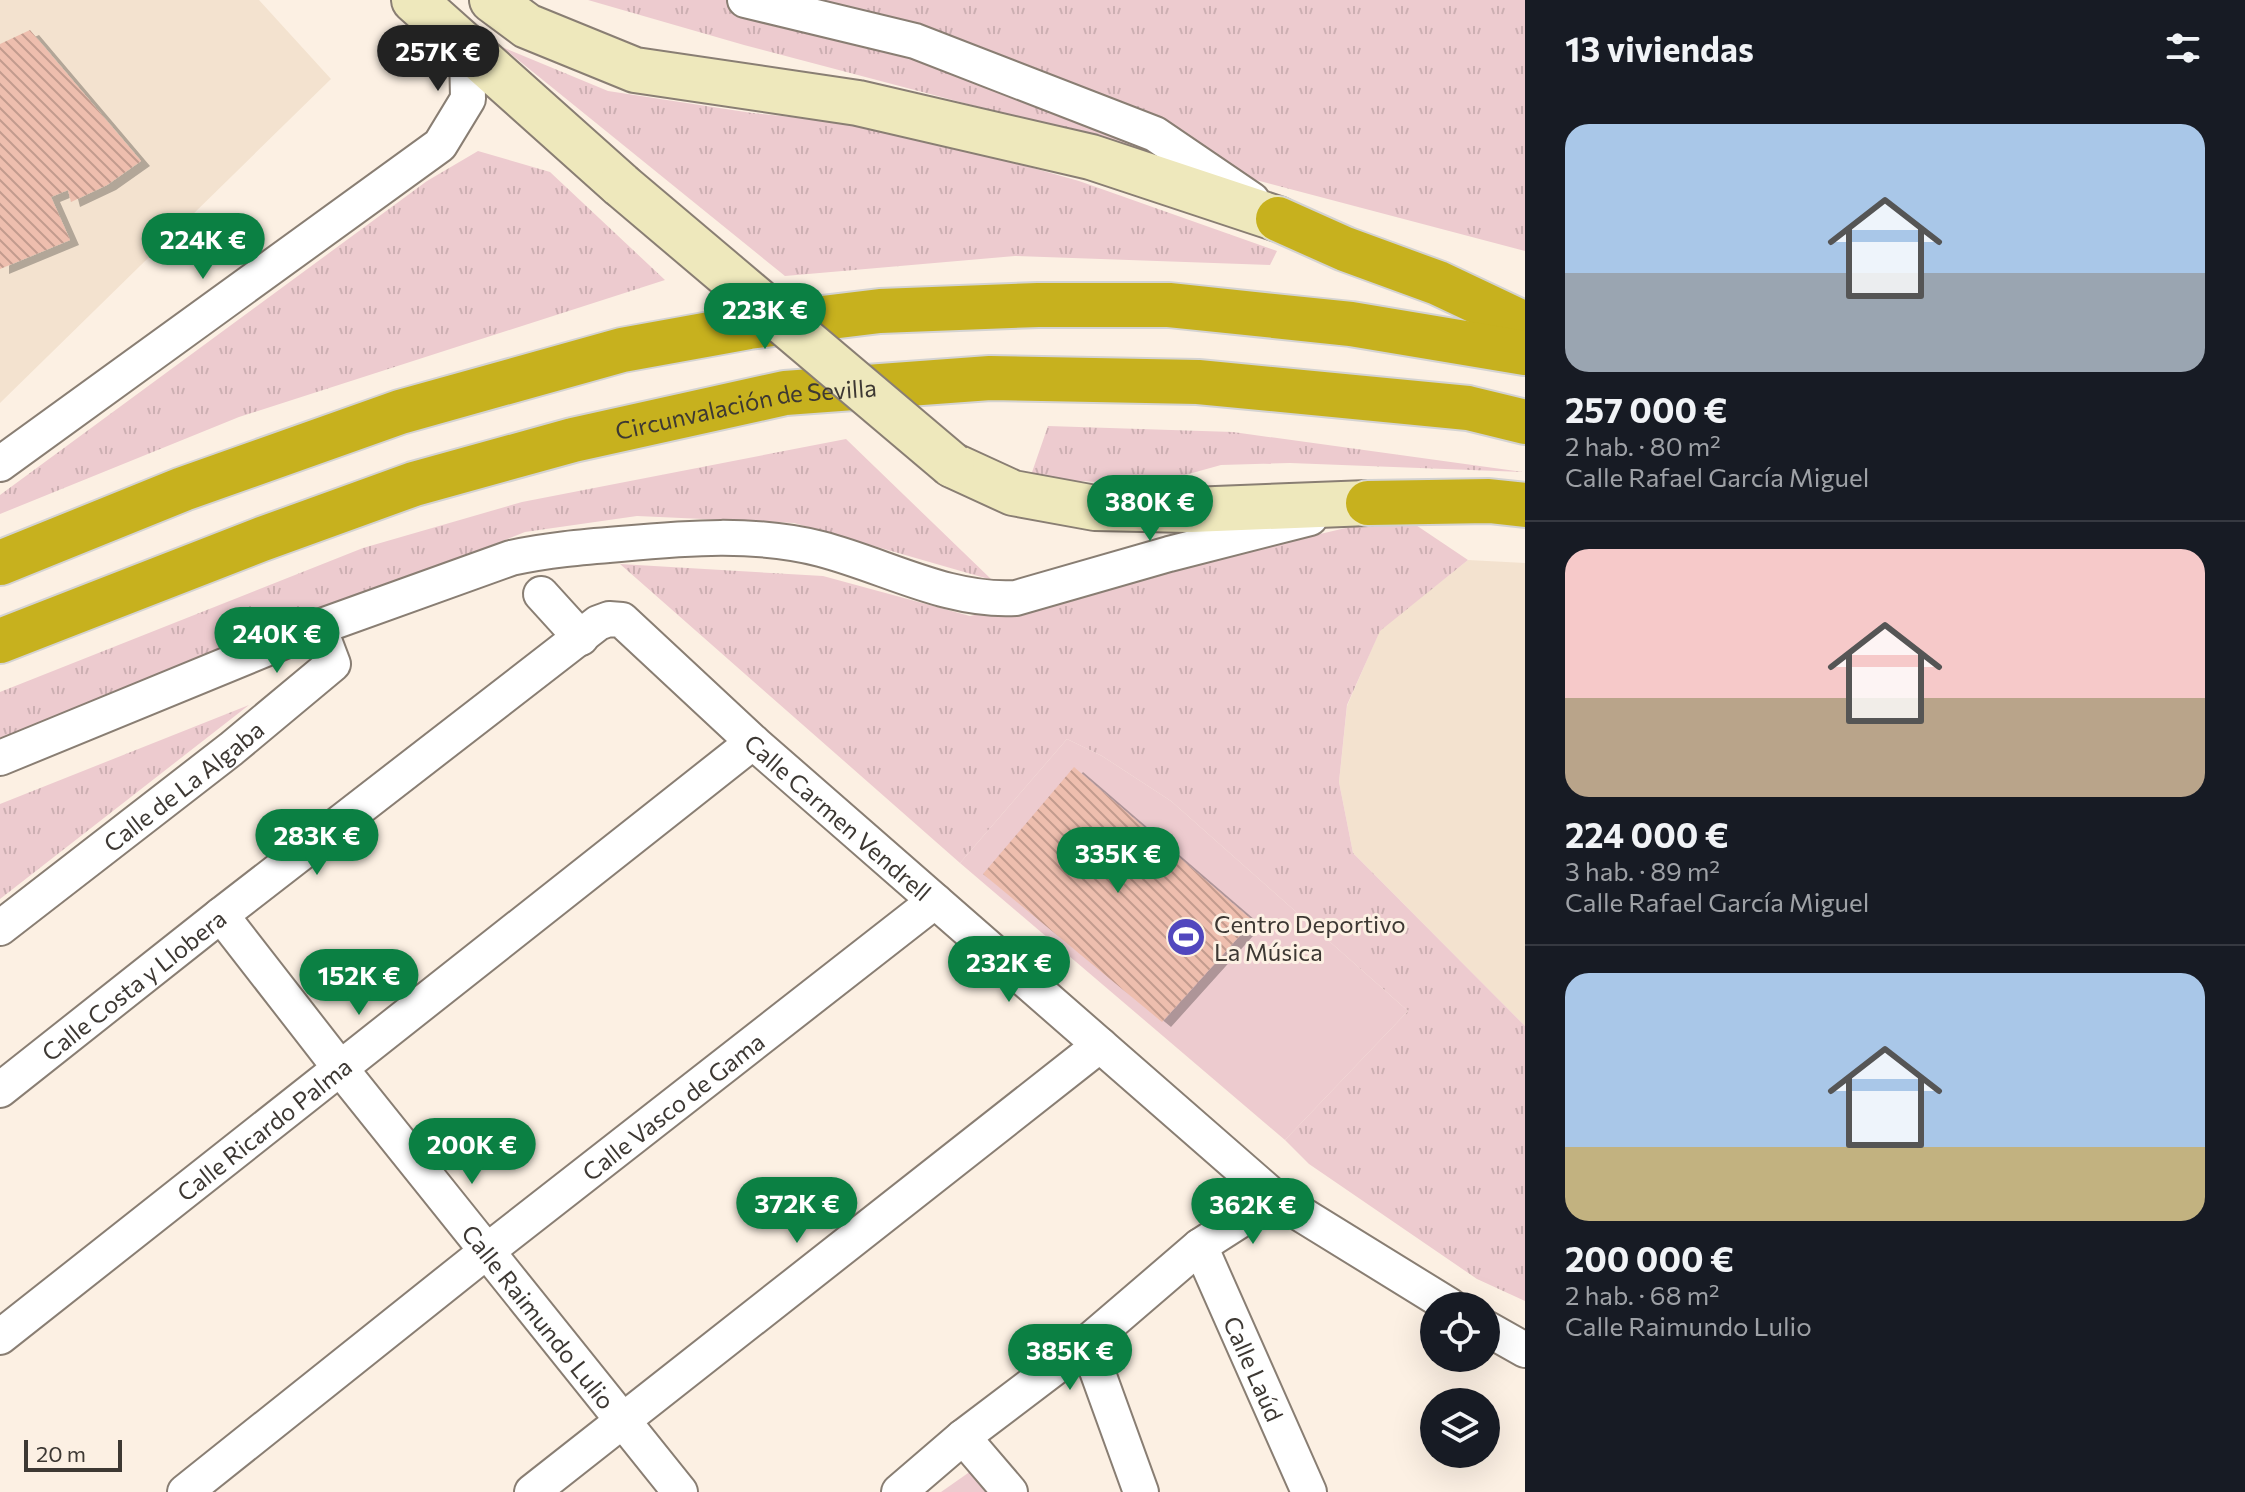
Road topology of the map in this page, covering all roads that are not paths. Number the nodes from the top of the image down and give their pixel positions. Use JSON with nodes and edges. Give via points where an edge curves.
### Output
{"nodes":[{"id":1,"x":414,"y":0,"type":"edge"},
{"id":2,"x":492,"y":0,"type":"edge"},
{"id":3,"x":745,"y":0,"type":"edge"},
{"id":4,"x":467,"y":48,"type":"junction"},
{"id":5,"x":1278,"y":219,"type":"junction"},
{"id":6,"x":1525,"y":324,"type":"edge"},
{"id":7,"x":1525,"y":353,"type":"edge"},
{"id":8,"x":1525,"y":422,"type":"edge"},
{"id":9,"x":0,"y":464,"type":"edge"},
{"id":10,"x":1368,"y":503,"type":"junction"},
{"id":11,"x":1525,"y":505,"type":"edge"},
{"id":12,"x":0,"y":563,"type":"edge"},
{"id":13,"x":541,"y":594,"type":"dead end"},
{"id":14,"x":319,"y":627,"type":"junction"},
{"id":15,"x":595,"y":628,"type":"junction"},
{"id":16,"x":0,"y":641,"type":"edge"},
{"id":17,"x":753,"y":742,"type":"junction"},
{"id":18,"x":0,"y":758,"type":"edge"},
{"id":19,"x":935,"y":901,"type":"junction"},
{"id":20,"x":221,"y":915,"type":"junction"},
{"id":21,"x":0,"y":928,"type":"edge"},
{"id":22,"x":1100,"y":1045,"type":"junction"},
{"id":23,"x":340,"y":1068,"type":"junction"},
{"id":24,"x":0,"y":1090,"type":"edge"},
{"id":25,"x":1275,"y":1198,"type":"junction"},
{"id":26,"x":1200,"y":1246,"type":"junction"},
{"id":27,"x":487,"y":1251,"type":"junction"},
{"id":28,"x":1427,"y":1292,"type":"edge"},
{"id":29,"x":1500,"y":1336,"type":"edge"},
{"id":30,"x":0,"y":1337,"type":"edge"},
{"id":31,"x":1087,"y":1343,"type":"junction"},
{"id":32,"x":1525,"y":1350,"type":"edge"},
{"id":33,"x":622,"y":1420,"type":"junction"},
{"id":34,"x":963,"y":1437,"type":"junction"},
{"id":35,"x":185,"y":1492,"type":"edge"},
{"id":36,"x":532,"y":1492,"type":"edge"},
{"id":37,"x":680,"y":1492,"type":"edge"},
{"id":38,"x":899,"y":1492,"type":"edge"},
{"id":39,"x":1010,"y":1492,"type":"edge"},
{"id":40,"x":1141,"y":1492,"type":"edge"},
{"id":41,"x":1309,"y":1492,"type":"edge"}],
"edges":[{"from":1,"to":4,"type":"main road"},
{"from":2,"to":5,"type":"main road","via":[[527,26],[635,70],[858,103],[1091,157]]},
{"from":3,"to":5,"type":"street","via":[[915,41],[1155,134]]},
{"from":4,"to":9,"type":"street","via":[[468,99],[440,145]]},
{"from":4,"to":10,"type":"main road","bridge":true,"via":[[952,465],[1013,493],[1095,508]]},
{"from":5,"to":6,"type":"highway"},
{"from":7,"to":12,"type":"highway","via":[[1351,324],[1169,305],[880,311],[749,327],[622,350],[400,412],[183,489]]},
{"from":8,"to":16,"type":"highway","name":"Circunvalación de Sevilla","via":[[1468,408],[1198,382],[990,378],[785,393],[573,440],[414,484]]},
{"from":10,"to":11,"type":"highway"},
{"from":10,"to":14,"type":"street","via":[[1016,598],[970,596],[820,549],[771,540],[667,540],[511,558]]},
{"from":13,"to":15,"type":"street","name":"Calle Carmen Vendrell"},
{"from":14,"to":18,"type":"street"},
{"from":14,"to":21,"type":"street","name":"Calle de La Algaba","via":[[333,664]]},
{"from":15,"to":17,"type":"street","name":"Calle Carmen Vendrell","via":[[622,620]]},
{"from":15,"to":20,"type":"street","name":"Calle Costa y Llobera"},
{"from":17,"to":19,"type":"street","name":"Calle Carmen Vendrell"},
{"from":17,"to":23,"type":"street","name":"Calle Ricardo Palma"},
{"from":19,"to":22,"type":"street","name":"Calle Carmen Vendrell"},
{"from":19,"to":27,"type":"street","name":"Calle Vasco de Gama"},
{"from":20,"to":23,"type":"street","name":"Calle Raimundo Lulio"},
{"from":20,"to":24,"type":"street","name":"Calle Costa y Llobera"},
{"from":22,"to":25,"type":"street","name":"Calle Carmen Vendrell"},
{"from":22,"to":33,"type":"street"},
{"from":23,"to":27,"type":"street","name":"Calle Raimundo Lulio"},
{"from":23,"to":30,"type":"street","name":"Calle Ricardo Palma"},
{"from":25,"to":26,"type":"street"},
{"from":25,"to":28,"type":"street","name":"Calle Carmen Vendrell"},
{"from":26,"to":31,"type":"street"},
{"from":26,"to":41,"type":"street","name":"Calle Laúd"},
{"from":27,"to":33,"type":"street","name":"Calle Raimundo Lulio"},
{"from":27,"to":35,"type":"street","name":"Calle Vasco de Gama"},
{"from":29,"to":32,"type":"street"},
{"from":31,"to":34,"type":"street"},
{"from":31,"to":40,"type":"street"},
{"from":33,"to":36,"type":"street"},
{"from":33,"to":37,"type":"street","name":"Calle Raimundo Lulio"},
{"from":34,"to":38,"type":"street"},
{"from":34,"to":39,"type":"street"}]}
